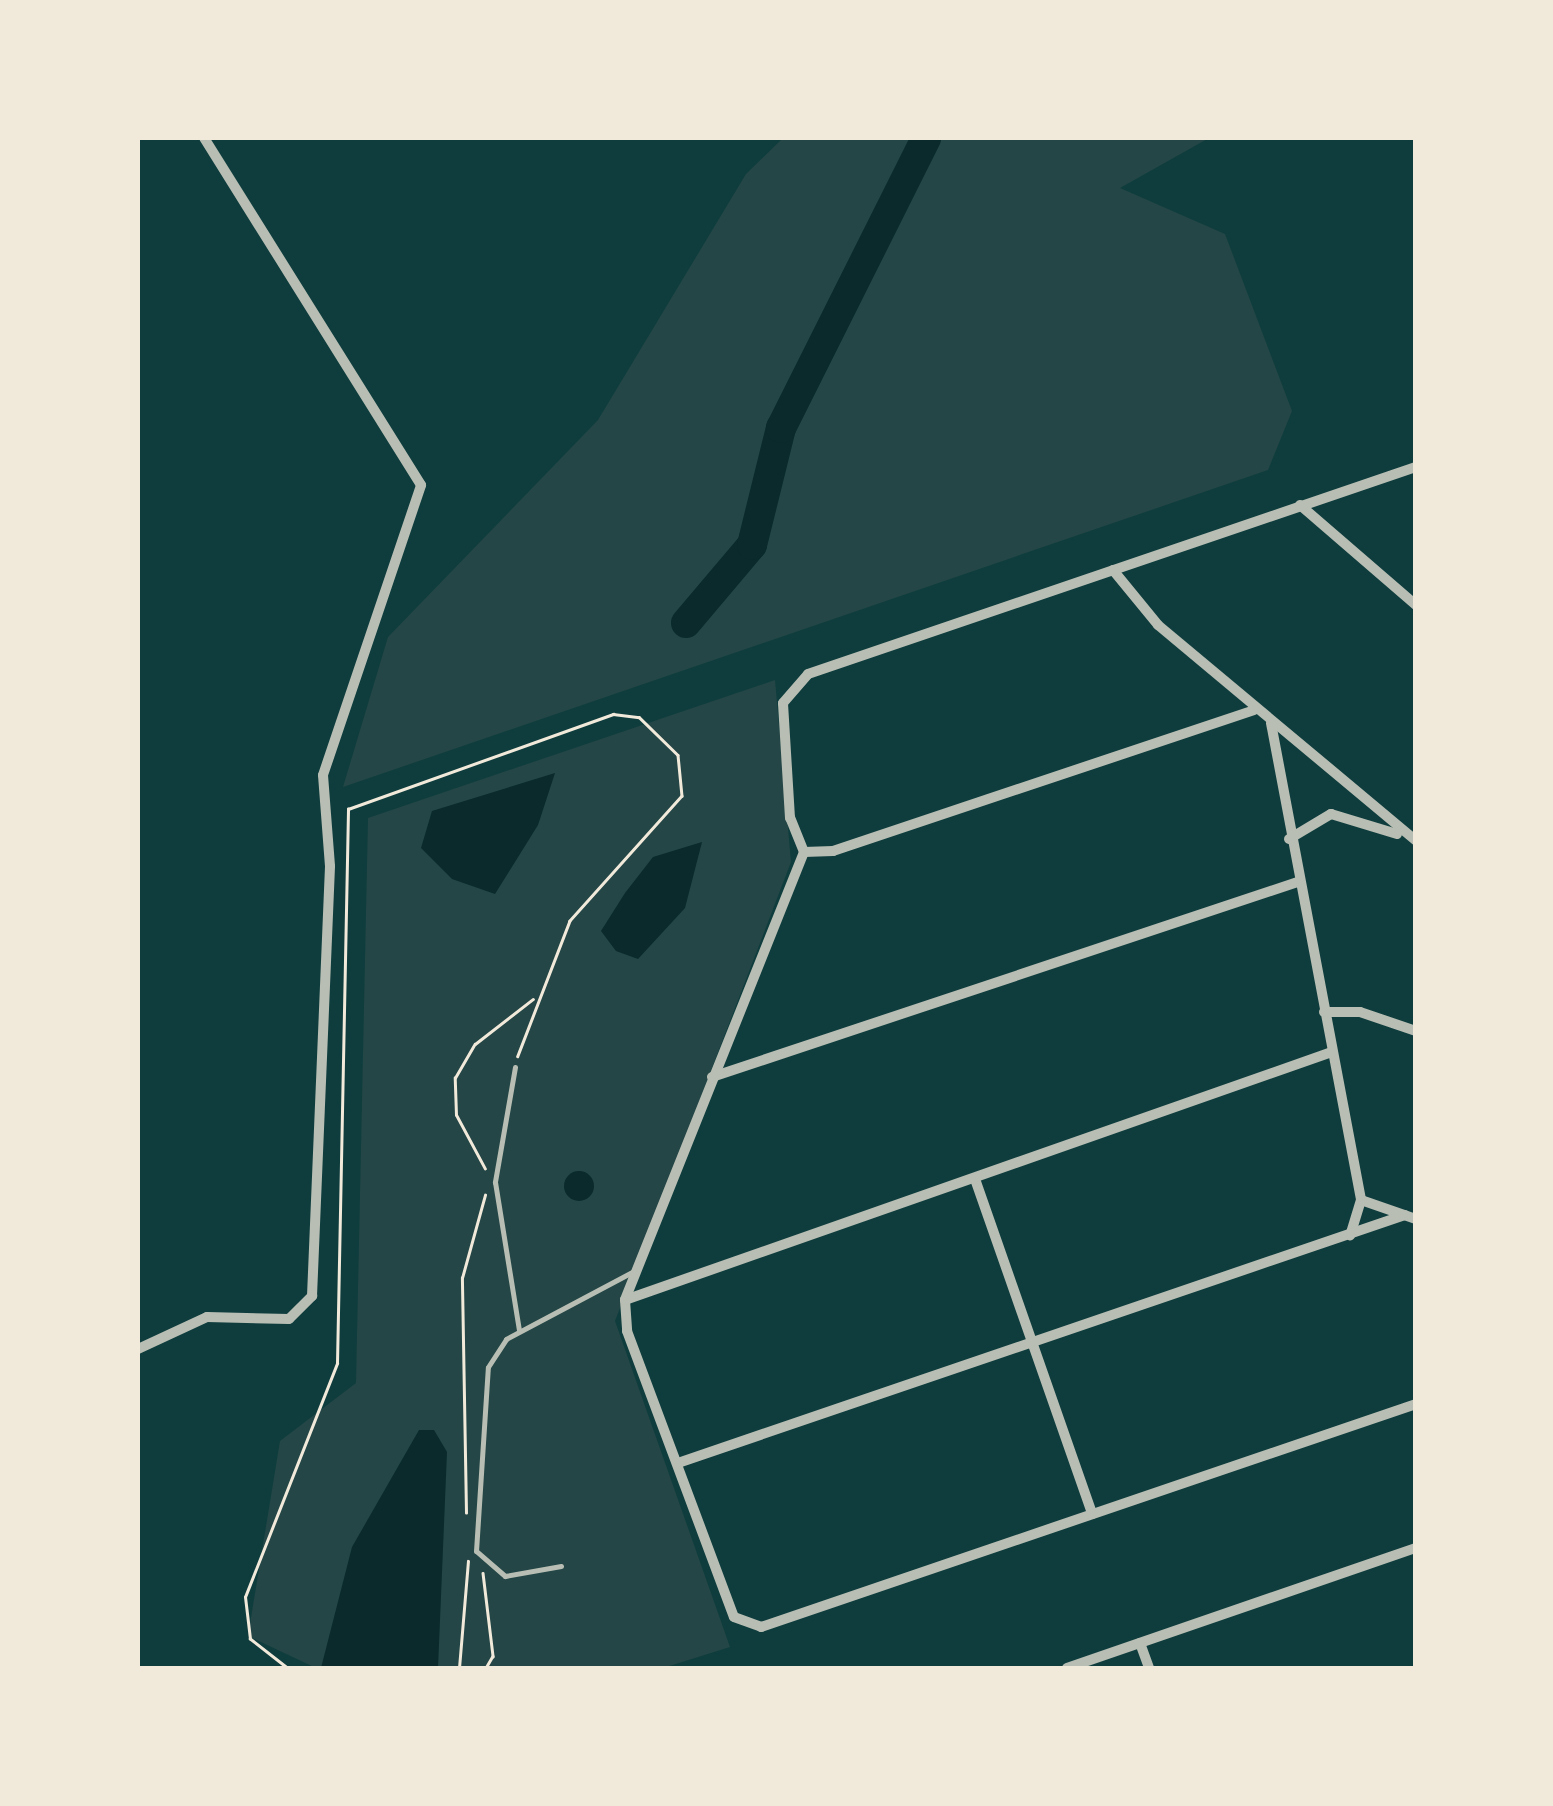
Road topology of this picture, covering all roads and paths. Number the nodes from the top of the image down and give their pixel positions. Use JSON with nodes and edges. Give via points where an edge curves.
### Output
{"nodes":[{"id":1,"x":204,"y":138,"type":"edge"},
{"id":2,"x":1416,"y":466,"type":"edge"},
{"id":3,"x":1300,"y":505,"type":"junction"},
{"id":4,"x":1113,"y":570,"type":"junction"},
{"id":5,"x":1416,"y":605,"type":"edge"},
{"id":6,"x":1254,"y":710,"type":"junction"},
{"id":7,"x":1271,"y":723,"type":"junction"},
{"id":8,"x":1399,"y":834,"type":"junction"},
{"id":9,"x":1289,"y":840,"type":"junction"},
{"id":10,"x":1416,"y":840,"type":"edge"},
{"id":11,"x":804,"y":852,"type":"junction"},
{"id":12,"x":1298,"y":882,"type":"junction"},
{"id":13,"x":534,"y":998,"type":"junction"},
{"id":14,"x":1324,"y":1012,"type":"junction"},
{"id":15,"x":1416,"y":1032,"type":"edge"},
{"id":16,"x":1332,"y":1052,"type":"junction"},
{"id":17,"x":515,"y":1067,"type":"joint"},
{"id":18,"x":712,"y":1078,"type":"junction"},
{"id":19,"x":975,"y":1179,"type":"junction"},
{"id":20,"x":495,"y":1182,"type":"junction"},
{"id":21,"x":1361,"y":1200,"type":"junction"},
{"id":22,"x":1410,"y":1217,"type":"edge"},
{"id":23,"x":1350,"y":1235,"type":"junction"},
{"id":24,"x":637,"y":1267,"type":"junction"},
{"id":25,"x":625,"y":1300,"type":"junction"},
{"id":26,"x":519,"y":1331,"type":"junction"},
{"id":27,"x":1036,"y":1341,"type":"junction"},
{"id":28,"x":138,"y":1350,"type":"edge"},
{"id":29,"x":1416,"y":1404,"type":"edge"},
{"id":30,"x":678,"y":1463,"type":"junction"},
{"id":31,"x":1092,"y":1514,"type":"junction"},
{"id":32,"x":466,"y":1526,"type":"dead end"},
{"id":33,"x":467,"y":1545,"type":"dead end"},
{"id":34,"x":1416,"y":1548,"type":"edge"},
{"id":35,"x":482,"y":1564,"type":"junction"},
{"id":36,"x":562,"y":1566,"type":"dead end"},
{"id":37,"x":1140,"y":1643,"type":"junction"},
{"id":38,"x":286,"y":1668,"type":"edge"},
{"id":39,"x":459,"y":1668,"type":"edge"},
{"id":40,"x":486,"y":1668,"type":"edge"},
{"id":41,"x":1066,"y":1668,"type":"edge"},
{"id":42,"x":1149,"y":1668,"type":"edge"}],
"edges":[{"from":1,"to":28,"type":"street","via":[[422,485],[323,775],[330,866],[312,1296],[289,1319],[206,1316]]},
{"from":2,"to":3,"type":"street"},
{"from":3,"to":4,"type":"street"},
{"from":3,"to":5,"type":"street"},
{"from":4,"to":6,"type":"street","via":[[1158,625]]},
{"from":4,"to":11,"type":"street","via":[[790,686],[787,786]]},
{"from":6,"to":7,"type":"street"},
{"from":6,"to":11,"type":"street","via":[[833,851]]},
{"from":7,"to":8,"type":"street"},
{"from":7,"to":9,"type":"street"},
{"from":8,"to":9,"type":"street","via":[[1332,814]]},
{"from":8,"to":10,"type":"street"},
{"from":9,"to":12,"type":"street"},
{"from":11,"to":18,"type":"street"},
{"from":12,"to":14,"type":"street"},
{"from":12,"to":18,"type":"street"},
{"from":13,"to":17,"type":"path"},
{"from":13,"to":20,"type":"path","via":[[475,1044],[455,1078],[465,1137]]},
{"from":13,"to":38,"type":"path","via":[[570,921],[682,796],[678,754],[639,717],[614,714],[348,809],[337,1362],[245,1597],[250,1639]]},
{"from":14,"to":15,"type":"street","via":[[1360,1012]]},
{"from":14,"to":16,"type":"street"},
{"from":16,"to":19,"type":"street"},
{"from":16,"to":21,"type":"street"},
{"from":17,"to":20,"type":"lane"},
{"from":18,"to":24,"type":"street"},
{"from":19,"to":25,"type":"street"},
{"from":19,"to":27,"type":"street"},
{"from":20,"to":26,"type":"lane"},
{"from":20,"to":32,"type":"path","via":[[477,1212],[462,1278]]},
{"from":21,"to":22,"type":"street"},
{"from":21,"to":23,"type":"street"},
{"from":22,"to":23,"type":"street"},
{"from":23,"to":27,"type":"street"},
{"from":24,"to":25,"type":"street"},
{"from":24,"to":26,"type":"lane"},
{"from":25,"to":30,"type":"street","via":[[627,1331]]},
{"from":26,"to":35,"type":"lane","via":[[488,1367],[478,1449]]},
{"from":27,"to":30,"type":"street"},
{"from":27,"to":31,"type":"street"},
{"from":29,"to":31,"type":"street"},
{"from":30,"to":31,"type":"street","via":[[734,1617],[761,1628]]},
{"from":33,"to":39,"type":"path"},
{"from":34,"to":37,"type":"street"},
{"from":35,"to":36,"type":"lane","via":[[505,1576]]},
{"from":35,"to":40,"type":"path","via":[[493,1656]]},
{"from":37,"to":41,"type":"street"},
{"from":37,"to":42,"type":"street"}]}
